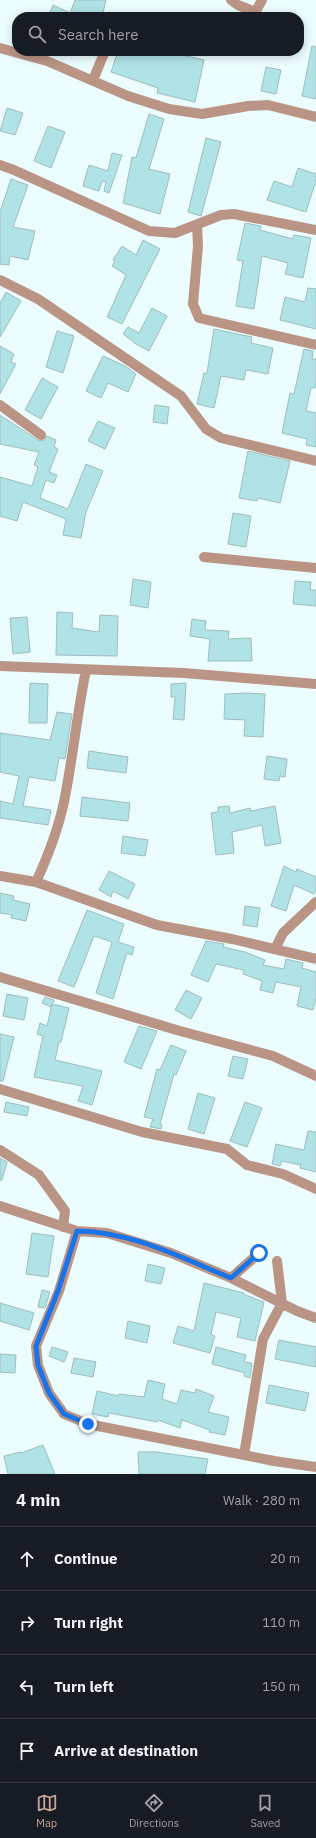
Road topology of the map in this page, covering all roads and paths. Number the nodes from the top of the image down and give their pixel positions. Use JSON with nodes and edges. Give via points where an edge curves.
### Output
{"nodes":[{"id":1,"x":231,"y":0,"type":"edge"},
{"id":2,"x":262,"y":0,"type":"edge"},
{"id":3,"x":0,"y":48,"type":"edge"},
{"id":4,"x":12,"y":51,"type":"edge"},
{"id":5,"x":29,"y":56,"type":"edge"},
{"id":6,"x":103,"y":56,"type":"edge"},
{"id":7,"x":93,"y":80,"type":"junction"},
{"id":8,"x":316,"y":117,"type":"edge"},
{"id":9,"x":0,"y":165,"type":"edge"},
{"id":10,"x":197,"y":225,"type":"junction"},
{"id":11,"x":316,"y":230,"type":"edge"},
{"id":12,"x":1,"y":282,"type":"edge"},
{"id":13,"x":316,"y":345,"type":"edge"},
{"id":14,"x":0,"y":405,"type":"edge"},
{"id":15,"x":42,"y":435,"type":"dead end"},
{"id":16,"x":316,"y":461,"type":"edge"},
{"id":17,"x":204,"y":557,"type":"dead end"},
{"id":18,"x":316,"y":568,"type":"edge"},
{"id":19,"x":0,"y":666,"type":"edge"},
{"id":20,"x":86,"y":670,"type":"junction"},
{"id":21,"x":316,"y":684,"type":"edge"},
{"id":22,"x":0,"y":876,"type":"edge"},
{"id":23,"x":36,"y":882,"type":"junction"},
{"id":24,"x":316,"y":902,"type":"edge"},
{"id":25,"x":275,"y":949,"type":"junction"},
{"id":26,"x":316,"y":959,"type":"edge"},
{"id":27,"x":0,"y":977,"type":"edge"},
{"id":28,"x":316,"y":1076,"type":"edge"},
{"id":29,"x":0,"y":1089,"type":"edge"},
{"id":30,"x":0,"y":1150,"type":"edge"},
{"id":31,"x":316,"y":1189,"type":"edge"},
{"id":32,"x":0,"y":1206,"type":"edge"},
{"id":33,"x":63,"y":1227,"type":"junction"},
{"id":34,"x":77,"y":1231,"type":"junction"},
{"id":35,"x":259,"y":1253,"type":"dead end"},
{"id":36,"x":277,"y":1261,"type":"dead end"},
{"id":37,"x":231,"y":1278,"type":"junction"},
{"id":38,"x":282,"y":1303,"type":"junction"},
{"id":39,"x":316,"y":1318,"type":"edge"},
{"id":40,"x":244,"y":1455,"type":"junction"},
{"id":41,"x":316,"y":1467,"type":"edge"}],
"edges":[{"from":1,"to":2,"type":"street","via":[[253,11]]},
{"from":3,"to":4,"type":"street"},
{"from":5,"to":7,"type":"street"},
{"from":6,"to":7,"type":"street"},
{"from":7,"to":8,"type":"street","via":[[128,96],[169,109],[202,114],[268,105]]},
{"from":9,"to":10,"type":"street","via":[[149,231],[175,233]]},
{"from":10,"to":11,"type":"street","via":[[221,215],[234,214]]},
{"from":10,"to":13,"type":"street","via":[[198,246],[193,304],[199,318]]},
{"from":12,"to":16,"type":"street","via":[[38,299],[181,396],[206,429],[221,438]]},
{"from":14,"to":15,"type":"street"},
{"from":17,"to":18,"type":"street"},
{"from":19,"to":20,"type":"street"},
{"from":20,"to":21,"type":"street","via":[[184,673]]},
{"from":20,"to":23,"type":"street","via":[[64,802],[50,851]]},
{"from":22,"to":23,"type":"street"},
{"from":23,"to":25,"type":"street","via":[[157,925]]},
{"from":24,"to":25,"type":"street","via":[[283,933]]},
{"from":25,"to":26,"type":"street"},
{"from":27,"to":28,"type":"street","via":[[272,1056]]},
{"from":29,"to":31,"type":"street","via":[[142,1132],[226,1149],[247,1165],[283,1174]]},
{"from":30,"to":33,"type":"street","via":[[39,1175],[65,1211]]},
{"from":32,"to":33,"type":"street"},
{"from":33,"to":34,"type":"street"},
{"from":34,"to":37,"type":"street","via":[[107,1233],[171,1253]]},
{"from":34,"to":40,"type":"street","via":[[58,1291],[36,1346],[43,1379],[49,1393],[64,1414],[88,1424]]},
{"from":35,"to":37,"type":"street"},
{"from":36,"to":38,"type":"street"},
{"from":37,"to":38,"type":"street"},
{"from":38,"to":39,"type":"street"},
{"from":38,"to":40,"type":"street","via":[[263,1339]]},
{"from":40,"to":41,"type":"street"}]}
